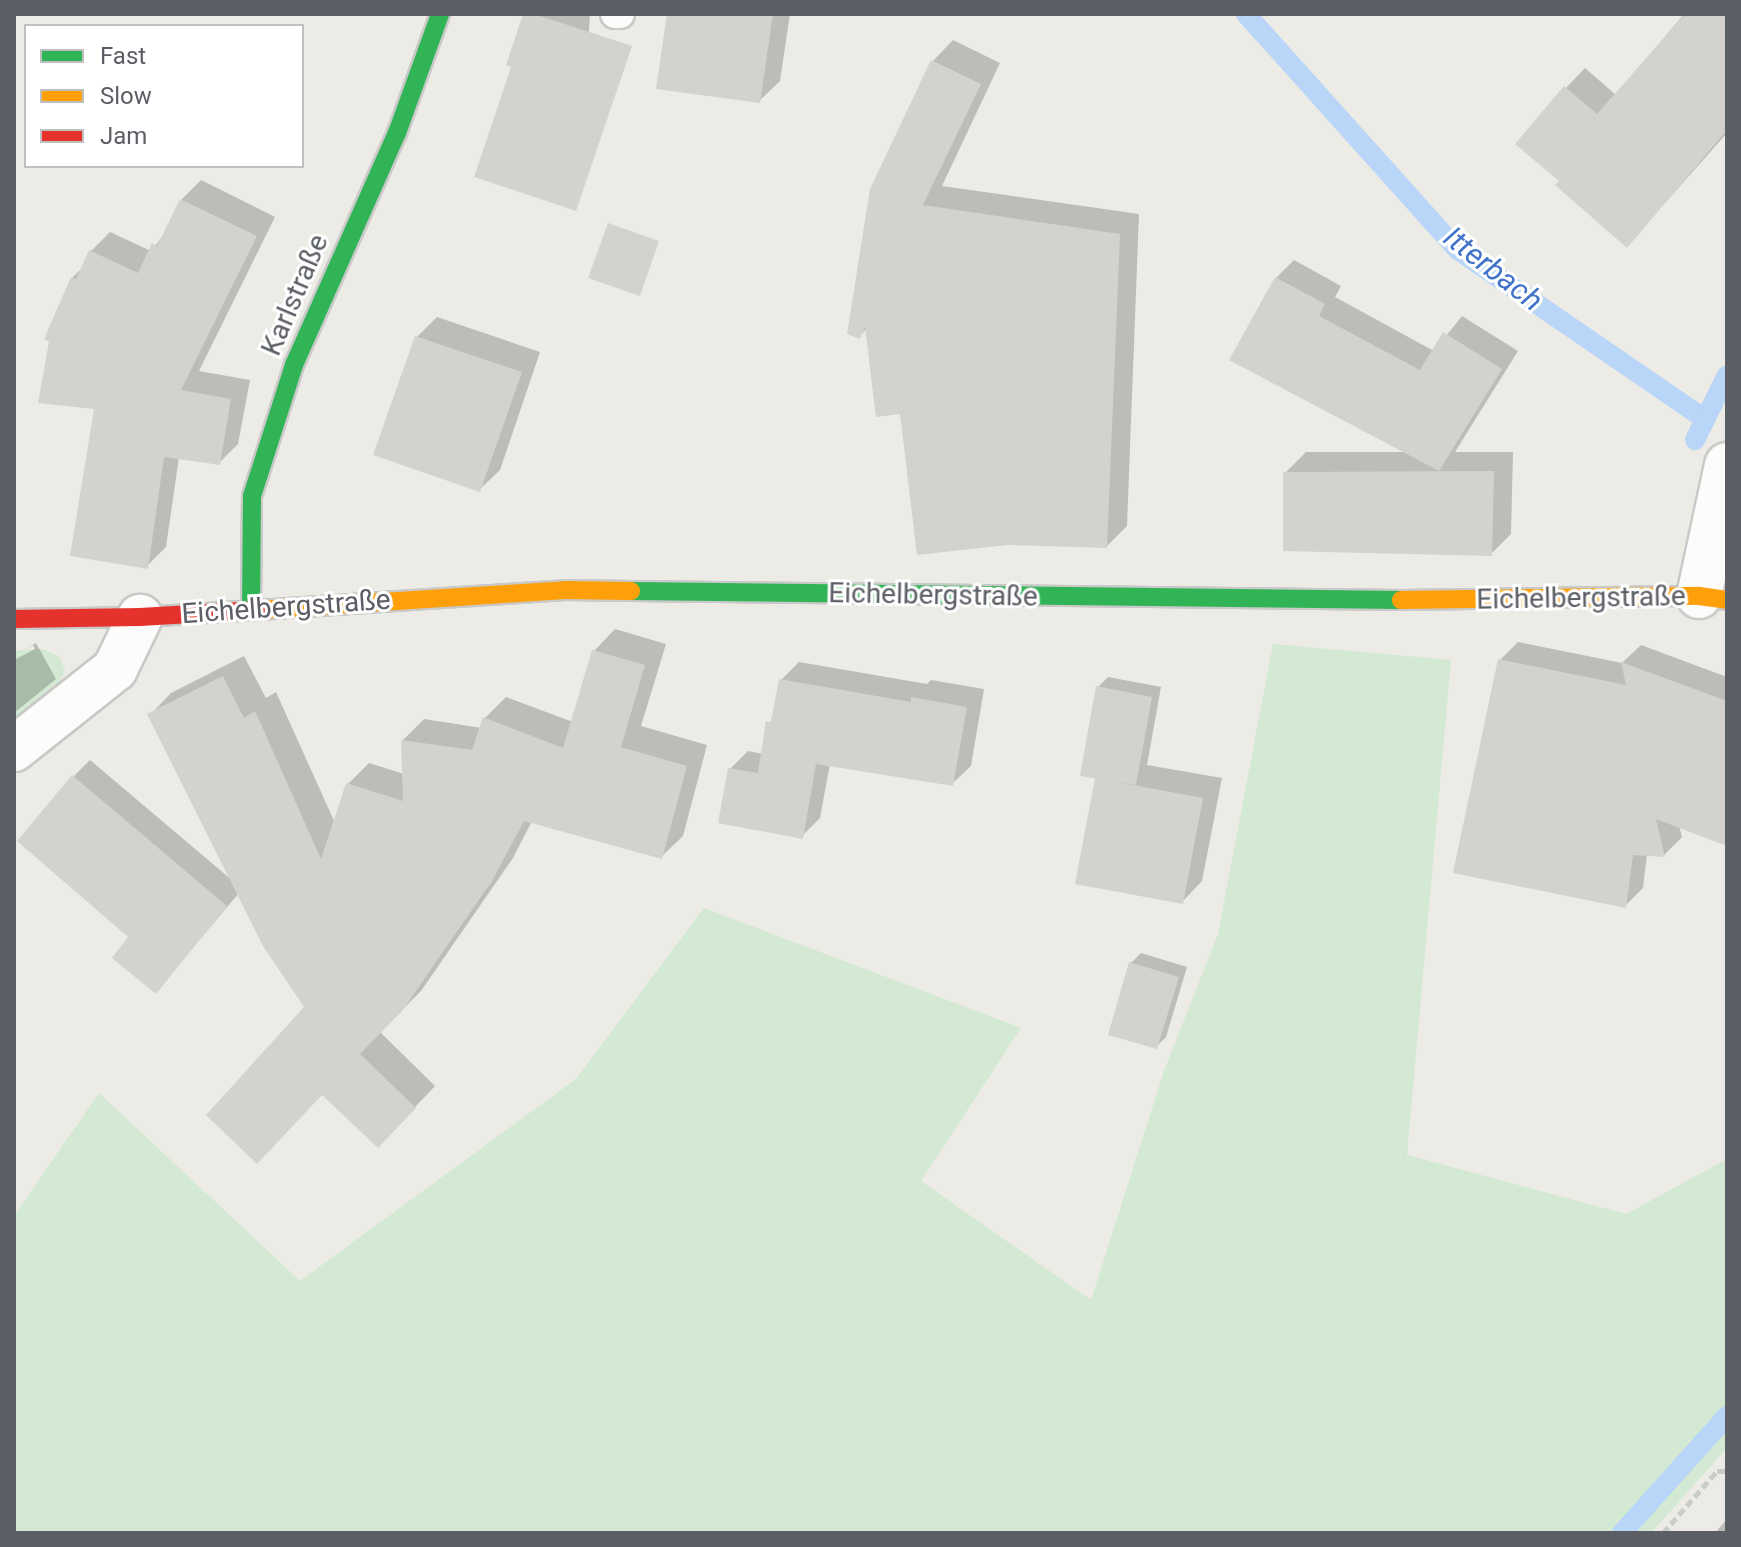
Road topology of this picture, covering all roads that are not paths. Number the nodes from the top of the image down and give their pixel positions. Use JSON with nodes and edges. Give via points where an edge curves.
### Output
{"nodes":[{"id":1,"x":440,"y":14,"type":"edge"},
{"id":2,"x":1727,"y":465,"type":"edge"},
{"id":3,"x":1713,"y":598,"type":"edge"},
{"id":4,"x":251,"y":609,"type":"junction"},
{"id":5,"x":140,"y":617,"type":"junction"},
{"id":6,"x":14,"y":619,"type":"edge"},
{"id":7,"x":14,"y":749,"type":"edge"}],
"edges":[{"from":1,"to":4,"type":"street","name":"Karlstraße","via":[[397,133],[294,365],[252,496]]},
{"from":2,"to":3,"type":"street"},
{"from":3,"to":4,"type":"street","name":"Eichelbergstraße","via":[[1355,601],[565,590]]},
{"from":4,"to":5,"type":"street","name":"Eichelbergstraße"},
{"from":5,"to":6,"type":"street","name":"Eichelbergstraße"},
{"from":5,"to":7,"type":"street","name":"Eichelbergstraße","via":[[115,669]]}]}
